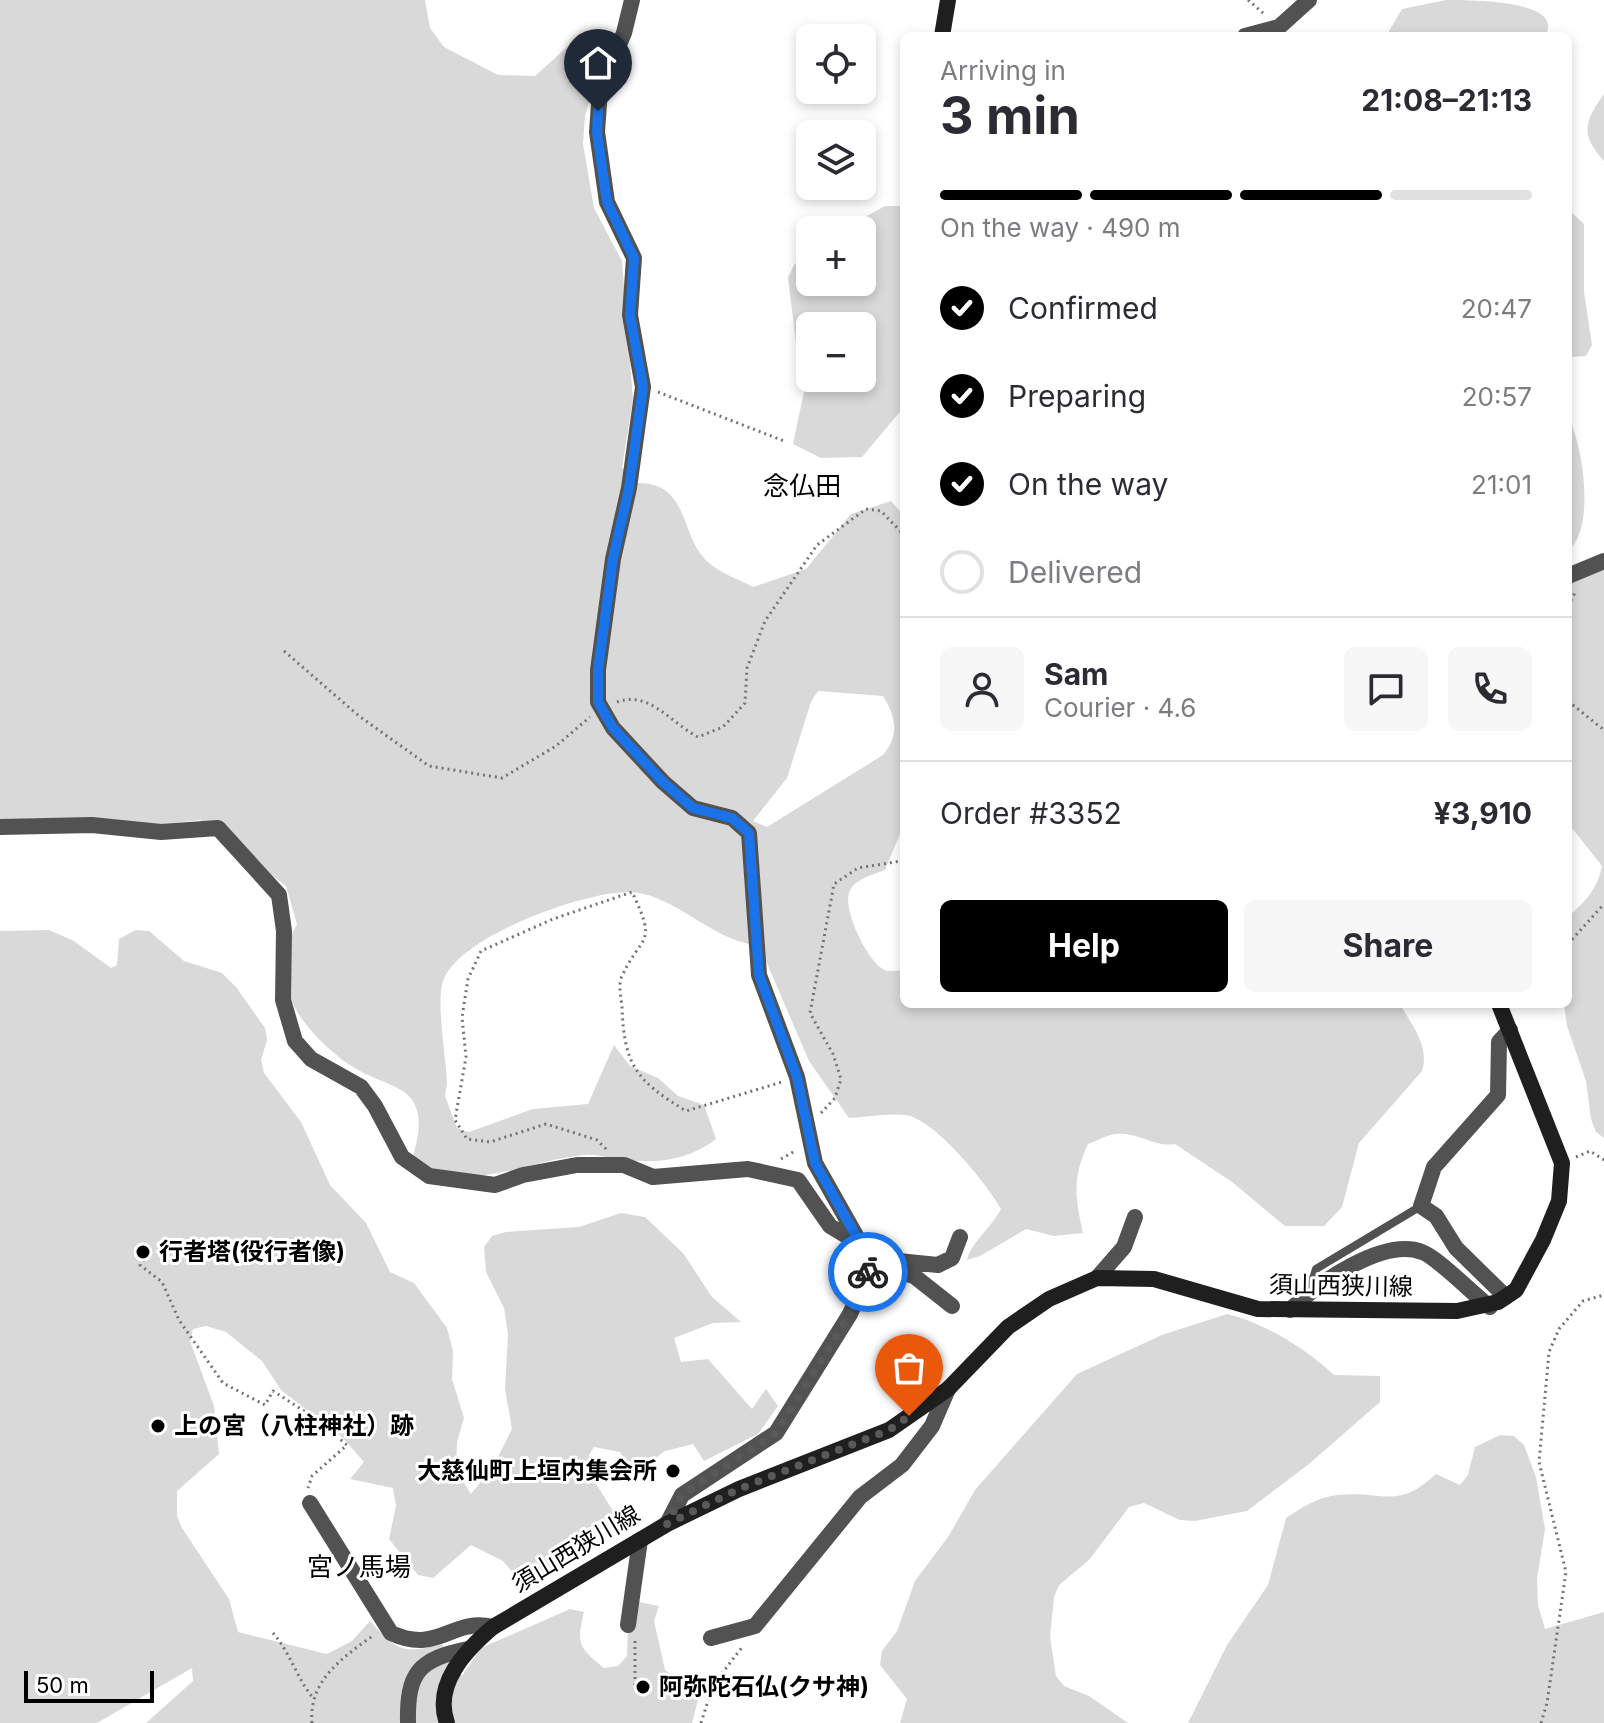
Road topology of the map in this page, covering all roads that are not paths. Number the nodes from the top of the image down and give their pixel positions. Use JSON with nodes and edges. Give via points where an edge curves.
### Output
{"nodes":[{"id":1,"x":632,"y":0,"type":"edge"},
{"id":2,"x":948,"y":0,"type":"edge"},
{"id":3,"x":1309,"y":0,"type":"edge"},
{"id":4,"x":943,"y":32,"type":"edge"},
{"id":5,"x":1260,"y":32,"type":"edge"},
{"id":6,"x":1604,"y":561,"type":"edge"},
{"id":7,"x":1572,"y":574,"type":"edge"},
{"id":8,"x":0,"y":827,"type":"edge"},
{"id":9,"x":1501,"y":1008,"type":"edge"},
{"id":10,"x":1510,"y":1030,"type":"junction"},
{"id":11,"x":1421,"y":1206,"type":"junction"},
{"id":12,"x":1135,"y":1217,"type":"dead end"},
{"id":13,"x":960,"y":1237,"type":"dead end"},
{"id":14,"x":867,"y":1256,"type":"junction"},
{"id":15,"x":1097,"y":1278,"type":"junction"},
{"id":16,"x":1308,"y":1292,"type":"junction"},
{"id":17,"x":1506,"y":1297,"type":"junction"},
{"id":18,"x":952,"y":1306,"type":"dead end"},
{"id":19,"x":1490,"y":1307,"type":"junction"},
{"id":20,"x":1290,"y":1310,"type":"junction"},
{"id":21,"x":948,"y":1389,"type":"junction"},
{"id":22,"x":310,"y":1503,"type":"road end"},
{"id":23,"x":667,"y":1524,"type":"junction"},
{"id":24,"x":640,"y":1540,"type":"junction"},
{"id":25,"x":628,"y":1625,"type":"dead end"},
{"id":26,"x":493,"y":1627,"type":"junction"},
{"id":27,"x":711,"y":1638,"type":"dead end"},
{"id":28,"x":468,"y":1649,"type":"junction"},
{"id":29,"x":408,"y":1723,"type":"edge"},
{"id":30,"x":447,"y":1723,"type":"edge"}],
"edges":[{"from":1,"to":14,"type":"street","via":[[600,90],[597,132],[607,202],[634,258],[630,315],[643,387],[598,670],[601,708],[613,728],[693,808],[732,818],[749,833],[759,975],[797,1077],[809,1144],[826,1186]]},
{"from":2,"to":4,"type":"main road"},
{"from":3,"to":5,"type":"street","via":[[1279,27]]},
{"from":6,"to":7,"type":"street"},
{"from":8,"to":14,"type":"street","via":[[92,825],[161,832],[218,828],[279,895],[283,1000],[295,1041],[311,1059],[361,1087],[402,1157],[429,1176],[495,1185],[577,1165],[624,1165],[653,1177],[756,1171],[798,1180],[830,1226]]},
{"from":9,"to":10,"type":"main road","name":"須山西狭川線"},
{"from":10,"to":11,"type":"street","via":[[1499,1042],[1498,1095],[1434,1167]]},
{"from":10,"to":17,"type":"main road","name":"須山西狭川線","via":[[1562,1163],[1559,1201],[1543,1240],[1516,1290]]},
{"from":11,"to":16,"type":"lane","via":[[1316,1269]]},
{"from":11,"to":17,"type":"street","via":[[1436,1216],[1456,1248]]},
{"from":12,"to":15,"type":"street","via":[[1124,1247]]},
{"from":13,"to":14,"type":"street","via":[[952,1258],[938,1265]]},
{"from":14,"to":18,"type":"street","via":[[914,1276]]},
{"from":14,"to":23,"type":"street","via":[[850,1314],[776,1433],[682,1495]]},
{"from":15,"to":20,"type":"main road","name":"須山西狭川線","via":[[1154,1279],[1258,1309]]},
{"from":15,"to":21,"type":"main road","name":"須山西狭川線","via":[[1049,1299],[1008,1327]]},
{"from":16,"to":19,"type":"street","via":[[1361,1261],[1408,1248],[1425,1252]]},
{"from":16,"to":20,"type":"street"},
{"from":17,"to":19,"type":"main road","name":"須山西狭川線"},
{"from":19,"to":20,"type":"main road","name":"須山西狭川線"},
{"from":21,"to":23,"type":"main road","name":"須山西狭川線","via":[[889,1430],[739,1489]]},
{"from":21,"to":27,"type":"street","via":[[932,1426],[902,1465],[860,1497],[755,1626]]},
{"from":22,"to":26,"type":"street","via":[[391,1633],[413,1643],[476,1623]]},
{"from":23,"to":24,"type":"main road","name":"須山西狭川線"},
{"from":24,"to":25,"type":"street"},
{"from":24,"to":26,"type":"main road","name":"須山西狭川線"},
{"from":26,"to":28,"type":"main road","name":"須山西狭川線"},
{"from":28,"to":29,"type":"street","via":[[423,1666],[407,1689]]},
{"from":28,"to":30,"type":"main road","name":"須山西狭川線","via":[[448,1681]]}]}
